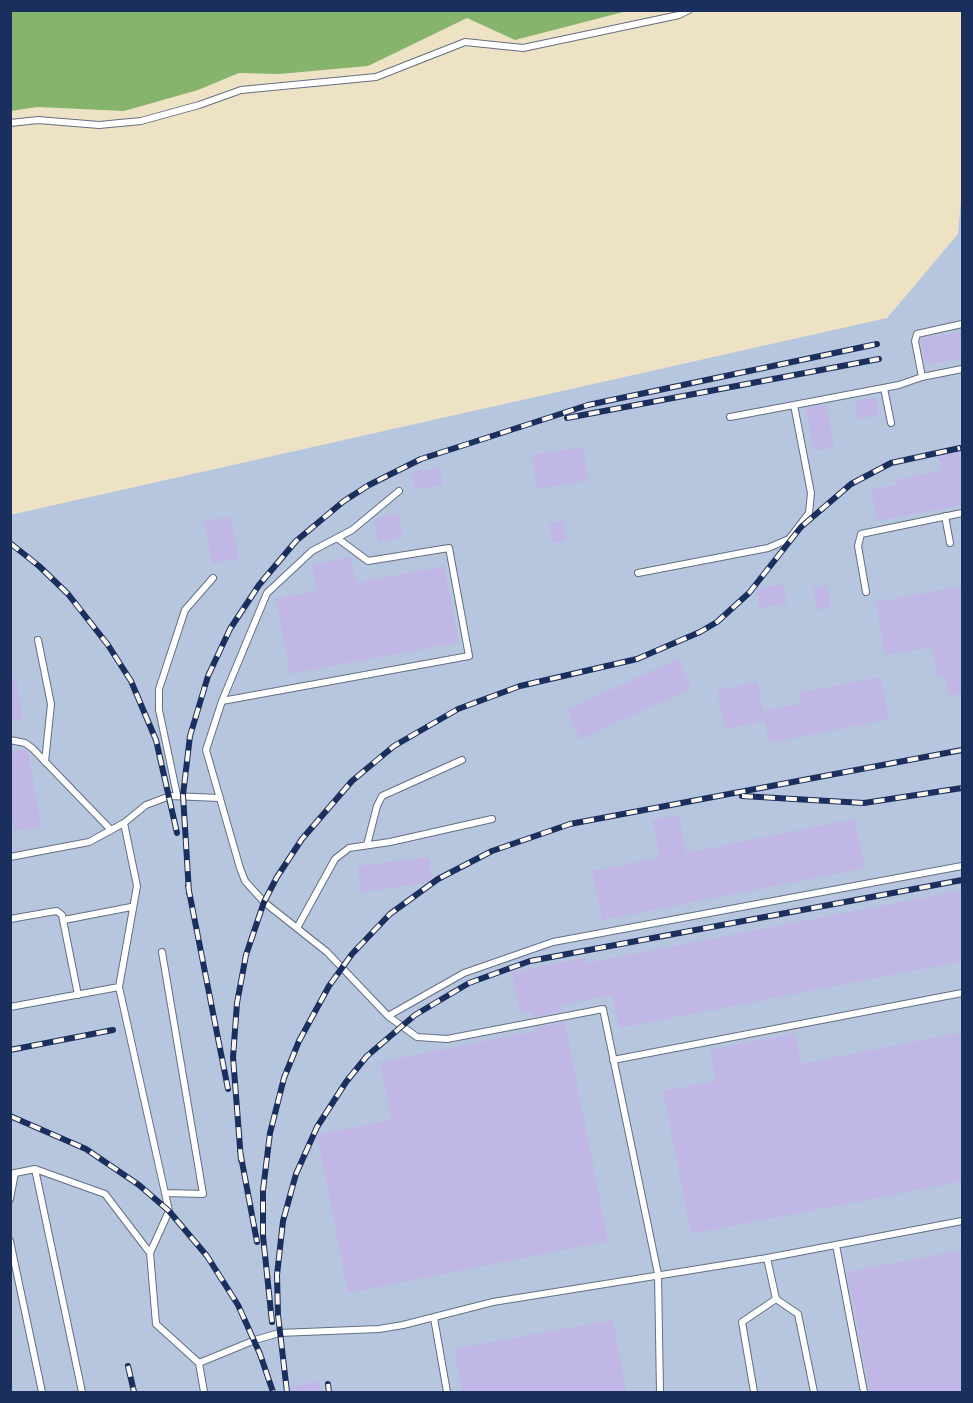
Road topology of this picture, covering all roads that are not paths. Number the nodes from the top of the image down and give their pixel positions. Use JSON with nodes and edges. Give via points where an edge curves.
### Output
{"nodes":[{"id":1,"x":689,"y":10,"type":"edge"},
{"id":2,"x":10,"y":123,"type":"edge"},
{"id":3,"x":963,"y":324,"type":"edge"},
{"id":4,"x":963,"y":369,"type":"edge"},
{"id":5,"x":921,"y":377,"type":"junction"},
{"id":6,"x":884,"y":388,"type":"junction"},
{"id":7,"x":794,"y":405,"type":"junction"},
{"id":8,"x":730,"y":417,"type":"dead end"},
{"id":9,"x":891,"y":423,"type":"dead end"},
{"id":10,"x":399,"y":491,"type":"dead end"},
{"id":11,"x":963,"y":513,"type":"edge"},
{"id":12,"x":945,"y":516,"type":"junction"},
{"id":13,"x":337,"y":538,"type":"junction"},
{"id":14,"x":950,"y":543,"type":"dead end"},
{"id":15,"x":638,"y":573,"type":"dead end"},
{"id":16,"x":213,"y":578,"type":"dead end"},
{"id":17,"x":866,"y":592,"type":"dead end"},
{"id":18,"x":38,"y":640,"type":"dead end"},
{"id":19,"x":222,"y":701,"type":"junction"},
{"id":20,"x":10,"y":740,"type":"edge"},
{"id":21,"x":462,"y":760,"type":"dead end"},
{"id":22,"x":45,"y":762,"type":"junction"},
{"id":23,"x":177,"y":795,"type":"junction"},
{"id":24,"x":220,"y":798,"type":"junction"},
{"id":25,"x":492,"y":819,"type":"dead end"},
{"id":26,"x":124,"y":823,"type":"junction"},
{"id":27,"x":111,"y":830,"type":"junction"},
{"id":28,"x":368,"y":845,"type":"junction"},
{"id":29,"x":10,"y":857,"type":"edge"},
{"id":30,"x":963,"y":866,"type":"edge"},
{"id":31,"x":131,"y":907,"type":"junction"},
{"id":32,"x":10,"y":919,"type":"edge"},
{"id":33,"x":64,"y":920,"type":"junction"},
{"id":34,"x":297,"y":928,"type":"junction"},
{"id":35,"x":162,"y":952,"type":"dead end"},
{"id":36,"x":119,"y":987,"type":"junction"},
{"id":37,"x":963,"y":993,"type":"edge"},
{"id":38,"x":78,"y":995,"type":"junction"},
{"id":39,"x":10,"y":1007,"type":"edge"},
{"id":40,"x":388,"y":1016,"type":"junction"},
{"id":41,"x":613,"y":1060,"type":"junction"},
{"id":42,"x":35,"y":1169,"type":"junction"},
{"id":43,"x":13,"y":1173,"type":"edge"},
{"id":44,"x":165,"y":1193,"type":"junction"},
{"id":45,"x":10,"y":1199,"type":"edge"},
{"id":46,"x":963,"y":1221,"type":"edge"},
{"id":47,"x":10,"y":1241,"type":"edge"},
{"id":48,"x":836,"y":1245,"type":"junction"},
{"id":49,"x":150,"y":1253,"type":"junction"},
{"id":50,"x":767,"y":1258,"type":"junction"},
{"id":51,"x":658,"y":1274,"type":"junction"},
{"id":52,"x":776,"y":1299,"type":"junction"},
{"id":53,"x":434,"y":1318,"type":"junction"},
{"id":54,"x":199,"y":1363,"type":"junction"},
{"id":55,"x":42,"y":1392,"type":"edge"},
{"id":56,"x":82,"y":1392,"type":"edge"},
{"id":57,"x":204,"y":1392,"type":"edge"},
{"id":58,"x":447,"y":1392,"type":"edge"},
{"id":59,"x":660,"y":1392,"type":"edge"},
{"id":60,"x":753,"y":1392,"type":"edge"},
{"id":61,"x":814,"y":1392,"type":"edge"},
{"id":62,"x":864,"y":1392,"type":"edge"}],
"edges":[{"from":1,"to":2,"type":"lane","via":[[523,48],[465,42],[376,77],[242,90],[141,121],[99,125],[38,120]]},
{"from":3,"to":5,"type":"lane","via":[[917,334]]},
{"from":4,"to":5,"type":"lane"},
{"from":5,"to":6,"type":"lane"},
{"from":6,"to":7,"type":"lane"},
{"from":6,"to":9,"type":"lane"},
{"from":7,"to":8,"type":"lane"},
{"from":7,"to":15,"type":"lane","via":[[811,493],[809,513],[789,539],[768,548]]},
{"from":10,"to":13,"type":"lane"},
{"from":11,"to":12,"type":"lane"},
{"from":12,"to":14,"type":"lane"},
{"from":12,"to":17,"type":"lane","via":[[861,534],[858,546]]},
{"from":13,"to":19,"type":"lane","via":[[312,551],[267,593]]},
{"from":13,"to":19,"type":"lane","via":[[368,561],[449,548],[469,656]]},
{"from":16,"to":23,"type":"lane","via":[[185,610],[159,689],[159,710]]},
{"from":18,"to":22,"type":"lane","via":[[51,704]]},
{"from":19,"to":24,"type":"lane","via":[[206,750]]},
{"from":20,"to":22,"type":"lane","via":[[25,743]]},
{"from":21,"to":28,"type":"lane","via":[[382,796]]},
{"from":22,"to":27,"type":"lane"},
{"from":23,"to":24,"type":"lane"},
{"from":23,"to":26,"type":"lane","via":[[146,805]]},
{"from":24,"to":34,"type":"lane","via":[[245,881]]},
{"from":25,"to":28,"type":"lane"},
{"from":26,"to":27,"type":"lane"},
{"from":26,"to":31,"type":"lane","via":[[137,886]]},
{"from":27,"to":29,"type":"lane","via":[[89,842]]},
{"from":28,"to":34,"type":"lane","via":[[349,848],[335,859]]},
{"from":30,"to":40,"type":"lane","via":[[553,942],[464,973]]},
{"from":31,"to":33,"type":"lane"},
{"from":31,"to":36,"type":"lane"},
{"from":32,"to":33,"type":"lane","via":[[57,911]]},
{"from":33,"to":38,"type":"lane"},
{"from":34,"to":40,"type":"lane","via":[[342,966]]},
{"from":35,"to":44,"type":"lane","via":[[203,1194]]},
{"from":36,"to":38,"type":"lane"},
{"from":36,"to":44,"type":"lane"},
{"from":37,"to":41,"type":"lane"},
{"from":38,"to":39,"type":"lane"},
{"from":40,"to":41,"type":"lane","via":[[417,1037],[436,1040],[603,1009]]},
{"from":41,"to":51,"type":"lane"},
{"from":42,"to":43,"type":"lane"},
{"from":42,"to":49,"type":"lane","via":[[105,1194]]},
{"from":42,"to":56,"type":"lane"},
{"from":43,"to":45,"type":"lane"},
{"from":44,"to":49,"type":"lane","via":[[168,1211]]},
{"from":46,"to":48,"type":"lane"},
{"from":47,"to":55,"type":"lane"},
{"from":48,"to":50,"type":"lane"},
{"from":48,"to":62,"type":"lane"},
{"from":49,"to":54,"type":"lane","via":[[156,1324]]},
{"from":50,"to":51,"type":"lane"},
{"from":50,"to":52,"type":"lane"},
{"from":51,"to":53,"type":"lane","via":[[493,1302]]},
{"from":51,"to":59,"type":"lane"},
{"from":52,"to":60,"type":"lane","via":[[742,1322]]},
{"from":52,"to":61,"type":"lane","via":[[798,1314]]},
{"from":53,"to":54,"type":"lane","via":[[379,1329],[274,1334]]},
{"from":53,"to":58,"type":"lane"},
{"from":54,"to":57,"type":"lane"}]}
